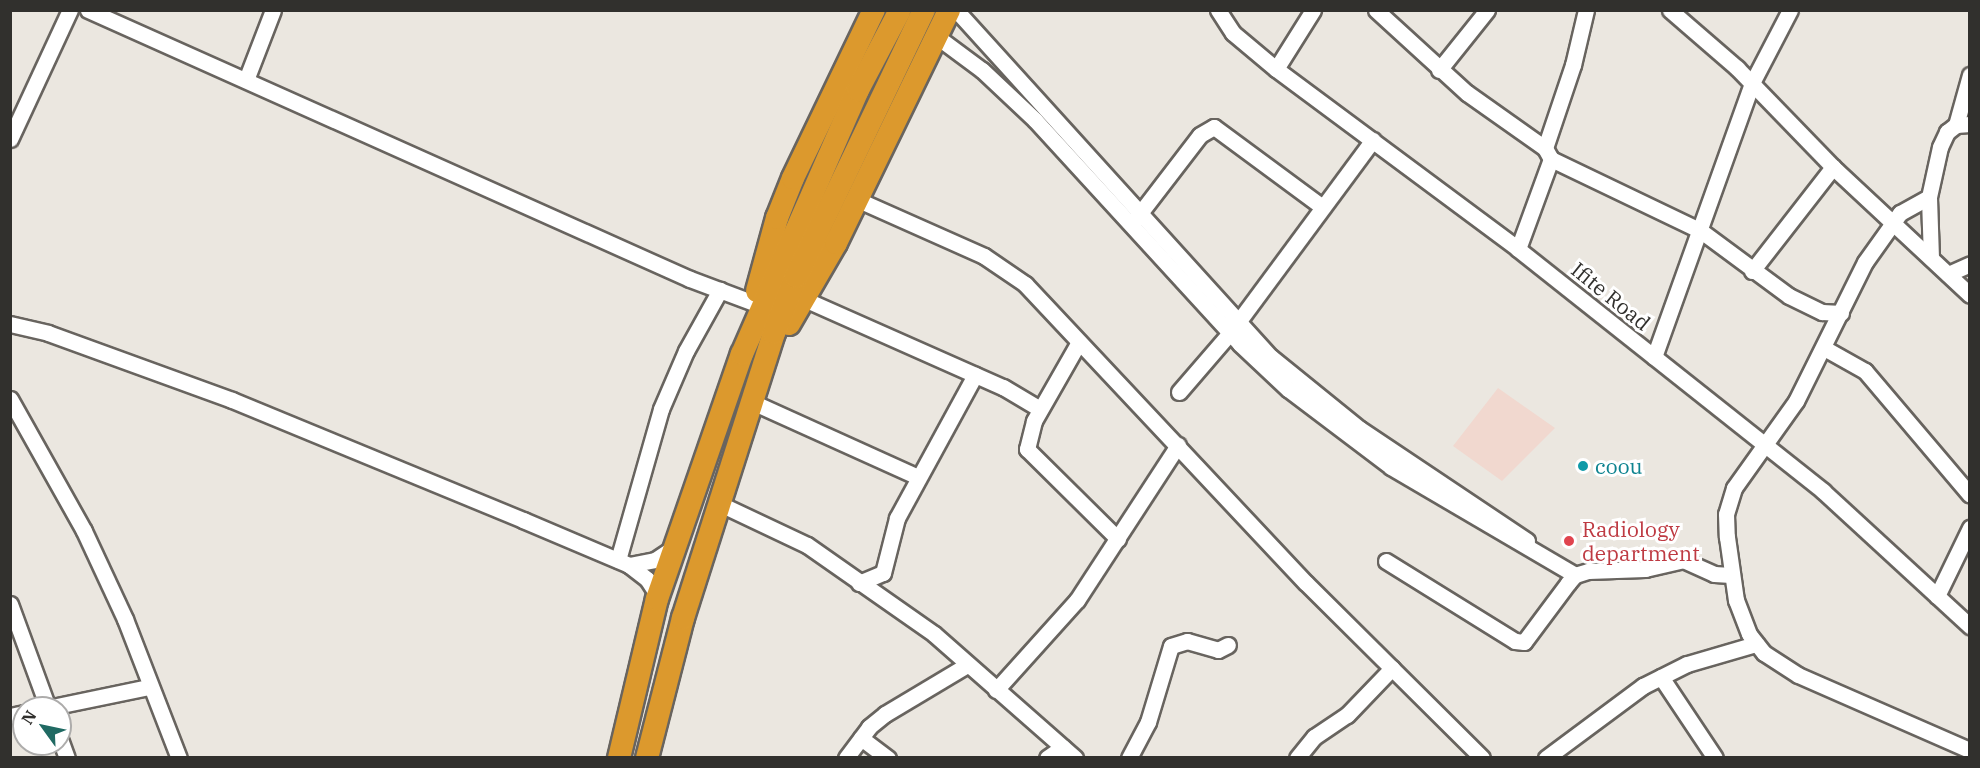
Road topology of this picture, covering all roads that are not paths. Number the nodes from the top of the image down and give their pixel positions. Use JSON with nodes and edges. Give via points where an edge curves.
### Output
{"nodes":[{"id":1,"x":70,"y":10,"type":"edge"},
{"id":2,"x":88,"y":10,"type":"edge"},
{"id":3,"x":273,"y":10,"type":"edge"},
{"id":4,"x":874,"y":10,"type":"edge"},
{"id":5,"x":900,"y":10,"type":"edge"},
{"id":6,"x":924,"y":10,"type":"edge"},
{"id":7,"x":949,"y":10,"type":"edge"},
{"id":8,"x":956,"y":10,"type":"edge"},
{"id":9,"x":1218,"y":10,"type":"edge"},
{"id":10,"x":1313,"y":10,"type":"edge"},
{"id":11,"x":1376,"y":10,"type":"edge"},
{"id":12,"x":1487,"y":10,"type":"edge"},
{"id":13,"x":1586,"y":10,"type":"edge"},
{"id":14,"x":1670,"y":10,"type":"edge"},
{"id":15,"x":1790,"y":10,"type":"edge"},
{"id":16,"x":936,"y":36,"type":"junction"},
{"id":17,"x":982,"y":38,"type":"junction"},
{"id":18,"x":964,"y":56,"type":"junction"},
{"id":19,"x":1006,"y":64,"type":"junction"},
{"id":20,"x":1276,"y":69,"type":"junction"},
{"id":21,"x":1439,"y":70,"type":"junction"},
{"id":22,"x":1970,"y":75,"type":"edge"},
{"id":23,"x":991,"y":79,"type":"junction"},
{"id":24,"x":246,"y":80,"type":"junction"},
{"id":25,"x":1752,"y":83,"type":"junction"},
{"id":26,"x":1963,"y":125,"type":"edge"},
{"id":27,"x":10,"y":139,"type":"edge"},
{"id":28,"x":1372,"y":140,"type":"junction"},
{"id":29,"x":1548,"y":153,"type":"junction"},
{"id":30,"x":1833,"y":167,"type":"junction"},
{"id":31,"x":1929,"y":197,"type":"junction"},
{"id":32,"x":856,"y":199,"type":"junction"},
{"id":33,"x":1321,"y":206,"type":"junction"},
{"id":34,"x":1136,"y":219,"type":"junction"},
{"id":35,"x":809,"y":223,"type":"junction"},
{"id":36,"x":1891,"y":223,"type":"junction"},
{"id":37,"x":1701,"y":231,"type":"junction"},
{"id":38,"x":1518,"y":249,"type":"junction"},
{"id":39,"x":1931,"y":258,"type":"junction"},
{"id":40,"x":1970,"y":264,"type":"edge"},
{"id":41,"x":1752,"y":271,"type":"junction"},
{"id":42,"x":1948,"y":274,"type":"junction"},
{"id":43,"x":720,"y":290,"type":"junction"},
{"id":44,"x":1970,"y":295,"type":"edge"},
{"id":45,"x":804,"y":299,"type":"junction"},
{"id":46,"x":754,"y":303,"type":"junction"},
{"id":47,"x":1841,"y":313,"type":"junction"},
{"id":48,"x":10,"y":324,"type":"edge"},
{"id":49,"x":1234,"y":328,"type":"junction"},
{"id":50,"x":1079,"y":342,"type":"junction"},
{"id":51,"x":1824,"y":348,"type":"junction"},
{"id":52,"x":742,"y":354,"type":"junction"},
{"id":53,"x":1654,"y":357,"type":"junction"},
{"id":54,"x":765,"y":364,"type":"junction"},
{"id":55,"x":975,"y":375,"type":"junction"},
{"id":56,"x":1179,"y":392,"type":"dead end"},
{"id":57,"x":10,"y":399,"type":"edge"},
{"id":58,"x":752,"y":402,"type":"junction"},
{"id":59,"x":1040,"y":409,"type":"junction"},
{"id":60,"x":17,"y":423,"type":"edge"},
{"id":61,"x":1178,"y":445,"type":"junction"},
{"id":62,"x":1766,"y":446,"type":"junction"},
{"id":63,"x":918,"y":477,"type":"junction"},
{"id":64,"x":1970,"y":495,"type":"edge"},
{"id":65,"x":718,"y":503,"type":"junction"},
{"id":66,"x":1970,"y":528,"type":"edge"},
{"id":67,"x":1118,"y":539,"type":"junction"},
{"id":68,"x":674,"y":547,"type":"junction"},
{"id":69,"x":1386,"y":561,"type":"dead end"},
{"id":70,"x":624,"y":562,"type":"junction"},
{"id":71,"x":1575,"y":575,"type":"junction"},
{"id":72,"x":1731,"y":575,"type":"junction"},
{"id":73,"x":859,"y":583,"type":"junction"},
{"id":74,"x":658,"y":596,"type":"junction"},
{"id":75,"x":1937,"y":596,"type":"junction"},
{"id":76,"x":10,"y":604,"type":"edge"},
{"id":77,"x":1970,"y":626,"type":"edge"},
{"id":78,"x":1756,"y":644,"type":"junction"},
{"id":79,"x":1228,"y":645,"type":"dead end"},
{"id":80,"x":967,"y":665,"type":"junction"},
{"id":81,"x":1392,"y":668,"type":"junction"},
{"id":82,"x":1661,"y":677,"type":"junction"},
{"id":83,"x":148,"y":687,"type":"junction"},
{"id":84,"x":996,"y":690,"type":"junction"},
{"id":85,"x":44,"y":696,"type":"edge"},
{"id":86,"x":72,"y":703,"type":"edge"},
{"id":87,"x":861,"y":738,"type":"junction"},
{"id":88,"x":1970,"y":750,"type":"edge"},
{"id":89,"x":1069,"y":752,"type":"edge"},
{"id":90,"x":179,"y":758,"type":"edge"},
{"id":91,"x":619,"y":758,"type":"edge"},
{"id":92,"x":647,"y":758,"type":"edge"},
{"id":93,"x":846,"y":758,"type":"edge"},
{"id":94,"x":888,"y":758,"type":"edge"},
{"id":95,"x":1047,"y":758,"type":"edge"},
{"id":96,"x":1129,"y":758,"type":"edge"},
{"id":97,"x":1297,"y":758,"type":"edge"},
{"id":98,"x":1482,"y":758,"type":"edge"},
{"id":99,"x":1546,"y":758,"type":"edge"},
{"id":100,"x":1715,"y":758,"type":"edge"}],
"edges":[{"from":1,"to":27,"type":"street"},
{"from":2,"to":24,"type":"street"},
{"from":3,"to":24,"type":"street"},
{"from":4,"to":46,"type":"highway","via":[[777,218]]},
{"from":5,"to":35,"type":"highway"},
{"from":6,"to":35,"type":"highway"},
{"from":7,"to":16,"type":"highway"},
{"from":8,"to":17,"type":"street"},
{"from":9,"to":20,"type":"street","name":"Ifite Road","via":[[1233,33]]},
{"from":10,"to":20,"type":"street"},
{"from":11,"to":21,"type":"street"},
{"from":12,"to":21,"type":"street"},
{"from":13,"to":29,"type":"street"},
{"from":14,"to":25,"type":"street"},
{"from":15,"to":25,"type":"street"},
{"from":16,"to":18,"type":"street"},
{"from":16,"to":32,"type":"highway"},
{"from":17,"to":18,"type":"street"},
{"from":17,"to":19,"type":"street"},
{"from":18,"to":23,"type":"street"},
{"from":19,"to":23,"type":"street"},
{"from":19,"to":34,"type":"street"},
{"from":20,"to":28,"type":"street","name":"Ifite Road"},
{"from":21,"to":29,"type":"street"},
{"from":22,"to":26,"type":"street"},
{"from":23,"to":34,"type":"street"},
{"from":24,"to":43,"type":"street"},
{"from":25,"to":30,"type":"street"},
{"from":25,"to":37,"type":"street"},
{"from":26,"to":31,"type":"street","via":[[1947,132]]},
{"from":28,"to":33,"type":"street"},
{"from":28,"to":38,"type":"street","name":"Ifite Road"},
{"from":29,"to":37,"type":"street"},
{"from":29,"to":38,"type":"street"},
{"from":30,"to":36,"type":"street"},
{"from":30,"to":41,"type":"street"},
{"from":31,"to":36,"type":"street"},
{"from":31,"to":39,"type":"street"},
{"from":32,"to":45,"type":"highway"},
{"from":32,"to":50,"type":"street","via":[[1012,272]]},
{"from":33,"to":34,"type":"street","via":[[1214,127],[1200,135]]},
{"from":33,"to":49,"type":"street"},
{"from":34,"to":49,"type":"street"},
{"from":35,"to":52,"type":"highway"},
{"from":35,"to":54,"type":"highway","via":[[796,278]]},
{"from":36,"to":39,"type":"street"},
{"from":36,"to":47,"type":"street","via":[[1865,262]]},
{"from":37,"to":41,"type":"street"},
{"from":37,"to":53,"type":"street"},
{"from":38,"to":53,"type":"street","name":"Ifite Road"},
{"from":39,"to":42,"type":"street"},
{"from":40,"to":42,"type":"street"},
{"from":41,"to":47,"type":"street","via":[[1822,312]]},
{"from":42,"to":44,"type":"street"},
{"from":43,"to":46,"type":"street"},
{"from":43,"to":70,"type":"street","via":[[686,351],[661,410]]},
{"from":45,"to":54,"type":"highway"},
{"from":45,"to":55,"type":"street"},
{"from":46,"to":52,"type":"highway"},
{"from":47,"to":51,"type":"street"},
{"from":48,"to":70,"type":"street","via":[[48,333],[231,400]]},
{"from":49,"to":56,"type":"street"},
{"from":49,"to":71,"type":"street","via":[[1288,389],[1391,466],[1499,533],[1539,550]]},
{"from":50,"to":59,"type":"street"},
{"from":50,"to":61,"type":"street"},
{"from":51,"to":62,"type":"street","via":[[1791,410]]},
{"from":51,"to":64,"type":"street","via":[[1865,371]]},
{"from":52,"to":68,"type":"highway"},
{"from":53,"to":62,"type":"street","name":"Ifite Road"},
{"from":54,"to":58,"type":"highway"},
{"from":55,"to":59,"type":"street"},
{"from":55,"to":63,"type":"street"},
{"from":57,"to":60,"type":"street"},
{"from":58,"to":63,"type":"street"},
{"from":58,"to":65,"type":"highway"},
{"from":59,"to":67,"type":"street","via":[[1027,437],[1027,449]]},
{"from":60,"to":83,"type":"street","via":[[89,540],[125,619]]},
{"from":61,"to":67,"type":"street","via":[[1158,470]]},
{"from":61,"to":81,"type":"street","via":[[1306,583]]},
{"from":62,"to":72,"type":"street","via":[[1734,488],[1726,514]]},
{"from":62,"to":75,"type":"street","name":"Ifite Road","via":[[1823,491]]},
{"from":63,"to":73,"type":"street","via":[[897,518],[883,573]]},
{"from":65,"to":73,"type":"street","via":[[807,545]]},
{"from":65,"to":92,"type":"highway"},
{"from":66,"to":75,"type":"street"},
{"from":67,"to":84,"type":"street","via":[[1077,600]]},
{"from":68,"to":70,"type":"street","via":[[656,560]]},
{"from":68,"to":74,"type":"highway"},
{"from":69,"to":71,"type":"street","via":[[1515,641],[1524,642]]},
{"from":70,"to":74,"type":"street","via":[[647,579]]},
{"from":71,"to":72,"type":"street","via":[[1588,570],[1645,569],[1683,560],[1714,574]]},
{"from":72,"to":78,"type":"street","via":[[1743,620]]},
{"from":73,"to":80,"type":"street","via":[[934,634]]},
{"from":74,"to":91,"type":"highway"},
{"from":75,"to":77,"type":"street","name":"Ifite Road"},
{"from":76,"to":85,"type":"street"},
{"from":78,"to":82,"type":"street","via":[[1687,664]]},
{"from":78,"to":88,"type":"street","via":[[1771,659],[1798,675]]},
{"from":79,"to":96,"type":"street","via":[[1218,650],[1187,641],[1171,646],[1148,722]]},
{"from":80,"to":84,"type":"street"},
{"from":80,"to":87,"type":"street","via":[[885,714]]},
{"from":81,"to":97,"type":"street","via":[[1347,715],[1314,737]]},
{"from":81,"to":98,"type":"street"},
{"from":82,"to":99,"type":"street"},
{"from":82,"to":100,"type":"street"},
{"from":83,"to":86,"type":"street"},
{"from":83,"to":90,"type":"street"},
{"from":84,"to":89,"type":"street"},
{"from":87,"to":93,"type":"street"},
{"from":87,"to":94,"type":"street"},
{"from":89,"to":95,"type":"street"}]}
